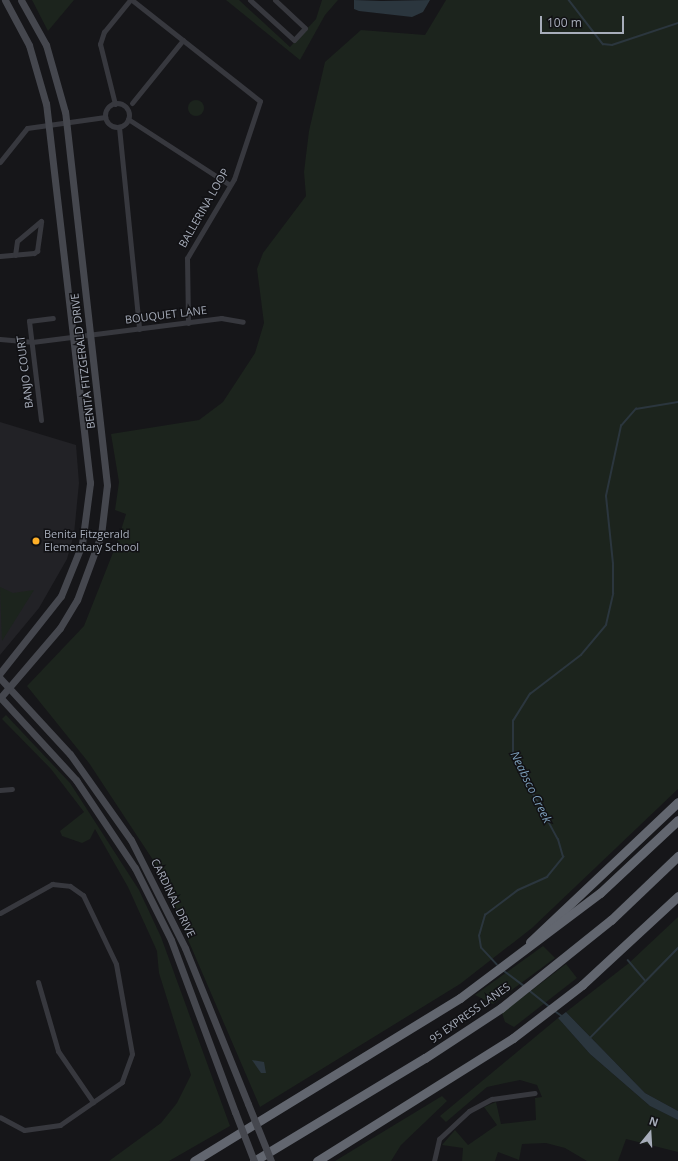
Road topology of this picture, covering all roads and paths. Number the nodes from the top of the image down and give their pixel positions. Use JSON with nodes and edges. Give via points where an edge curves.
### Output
{"nodes":[{"id":1,"x":5,"y":0,"type":"edge"},
{"id":2,"x":21,"y":0,"type":"edge"},
{"id":3,"x":131,"y":0,"type":"edge"},
{"id":4,"x":250,"y":0,"type":"edge"},
{"id":5,"x":275,"y":0,"type":"edge"},
{"id":6,"x":183,"y":40,"type":"junction"},
{"id":7,"x":132,"y":103,"type":"dead end"},
{"id":8,"x":115,"y":104,"type":"junction"},
{"id":9,"x":105,"y":117,"type":"junction"},
{"id":10,"x":128,"y":119,"type":"junction"},
{"id":11,"x":66,"y":123,"type":"junction"},
{"id":12,"x":50,"y":125,"type":"junction"},
{"id":13,"x":119,"y":127,"type":"junction"},
{"id":14,"x":0,"y":162,"type":"edge"},
{"id":15,"x":230,"y":185,"type":"junction"},
{"id":16,"x":15,"y":255,"type":"junction"},
{"id":17,"x":0,"y":256,"type":"edge"},
{"id":18,"x":53,"y":318,"type":"dead end"},
{"id":19,"x":242,"y":322,"type":"dead end"},
{"id":20,"x":188,"y":323,"type":"junction"},
{"id":21,"x":139,"y":329,"type":"junction"},
{"id":22,"x":91,"y":335,"type":"junction"},
{"id":23,"x":74,"y":336,"type":"junction"},
{"id":24,"x":0,"y":339,"type":"edge"},
{"id":25,"x":32,"y":342,"type":"junction"},
{"id":26,"x":41,"y":420,"type":"dead end"},
{"id":27,"x":0,"y":673,"type":"edge"},
{"id":28,"x":0,"y":678,"type":"edge"},
{"id":29,"x":10,"y":686,"type":"junction"},
{"id":30,"x":0,"y":698,"type":"edge"},
{"id":31,"x":12,"y":789,"type":"dead end"},
{"id":32,"x":0,"y":790,"type":"edge"},
{"id":33,"x":678,"y":802,"type":"edge"},
{"id":34,"x":678,"y":820,"type":"edge"},
{"id":35,"x":678,"y":856,"type":"edge"},
{"id":36,"x":678,"y":896,"type":"edge"},
{"id":37,"x":0,"y":913,"type":"edge"},
{"id":38,"x":534,"y":942,"type":"junction"},
{"id":39,"x":38,"y":982,"type":"dead end"},
{"id":40,"x":535,"y":1093,"type":"dead end"},
{"id":41,"x":93,"y":1102,"type":"junction"},
{"id":42,"x":0,"y":1117,"type":"edge"},
{"id":43,"x":194,"y":1161,"type":"edge"},
{"id":44,"x":254,"y":1161,"type":"edge"},
{"id":45,"x":271,"y":1161,"type":"edge"},
{"id":46,"x":317,"y":1161,"type":"edge"},
{"id":47,"x":434,"y":1161,"type":"edge"}],
"edges":[{"from":1,"to":12,"type":"main road","name":"BENITA FITZGERALD DRIVE","via":[[35,62]]},
{"from":2,"to":11,"type":"main road","name":"BENITA FITZGERALD DRIVE","via":[[51,59]]},
{"from":3,"to":6,"type":"street","name":"BALLERINA LOOP"},
{"from":3,"to":8,"type":"street","name":"BALLERINA LOOP","via":[[104,32],[100,44]]},
{"from":4,"to":5,"type":"street","via":[[294,40],[305,28]]},
{"from":6,"to":7,"type":"street"},
{"from":6,"to":15,"type":"street","name":"BALLERINA LOOP","via":[[260,101]]},
{"from":8,"to":9,"type":"street","via":[[106,110]]},
{"from":8,"to":10,"type":"street","via":[[127,109]]},
{"from":9,"to":11,"type":"street"},
{"from":9,"to":13,"type":"street","via":[[112,126]]},
{"from":10,"to":13,"type":"street"},
{"from":10,"to":15,"type":"street"},
{"from":11,"to":12,"type":"street"},
{"from":11,"to":22,"type":"main road","name":"BENITA FITZGERALD DRIVE"},
{"from":12,"to":14,"type":"street","via":[[27,128]]},
{"from":12,"to":23,"type":"main road","name":"BENITA FITZGERALD DRIVE"},
{"from":13,"to":21,"type":"street"},
{"from":15,"to":20,"type":"street","name":"BALLERINA LOOP","via":[[187,258]]},
{"from":16,"to":16,"type":"street","via":[[38,249],[41,221],[17,241]]},
{"from":16,"to":17,"type":"street"},
{"from":18,"to":25,"type":"street","name":"BANJO COURT","via":[[29,321]]},
{"from":19,"to":20,"type":"street","name":"BOUQUET LANE","via":[[228,318]]},
{"from":20,"to":21,"type":"street","name":"BOUQUET LANE"},
{"from":21,"to":22,"type":"street","name":"BOUQUET LANE"},
{"from":22,"to":23,"type":"street","name":"BOUQUET LANE"},
{"from":22,"to":29,"type":"main road","name":"BENITA FITZGERALD DRIVE","via":[[107,469],[101,535],[85,582],[67,617]]},
{"from":23,"to":25,"type":"street","name":"BOUQUET LANE"},
{"from":23,"to":27,"type":"main road","name":"BENITA FITZGERALD DRIVE","via":[[90,468],[85,532],[74,565],[53,610]]},
{"from":24,"to":25,"type":"street","name":"BOUQUET LANE"},
{"from":25,"to":26,"type":"street","name":"BANJO COURT"},
{"from":28,"to":29,"type":"main road","name":"CARDINAL DRIVE"},
{"from":29,"to":30,"type":"main road","name":"BENITA FITZGERALD DRIVE"},
{"from":29,"to":45,"type":"main road","name":"CARDINAL DRIVE","bridge":true,"via":[[79,766],[148,870],[186,948]]},
{"from":30,"to":44,"type":"main road","name":"CARDINAL DRIVE","bridge":true,"via":[[76,780],[135,868],[171,940]]},
{"from":31,"to":32,"type":"street"},
{"from":33,"to":38,"type":"highway"},
{"from":34,"to":38,"type":"highway","via":[[600,893]]},
{"from":35,"to":44,"type":"highway","name":"95 EXPRESS LANES","via":[[560,962],[501,1008],[425,1058]]},
{"from":36,"to":46,"type":"highway","via":[[582,986],[524,1030]]},
{"from":37,"to":41,"type":"street","via":[[45,886],[70,886],[83,895],[108,944],[122,987],[132,1054],[122,1082]]},
{"from":38,"to":43,"type":"highway","via":[[471,990]]},
{"from":39,"to":41,"type":"street","via":[[58,1051]]},
{"from":40,"to":47,"type":"street","via":[[480,1103],[450,1127],[435,1148]]},
{"from":41,"to":42,"type":"street","via":[[60,1125],[41,1130],[17,1129]]}]}
